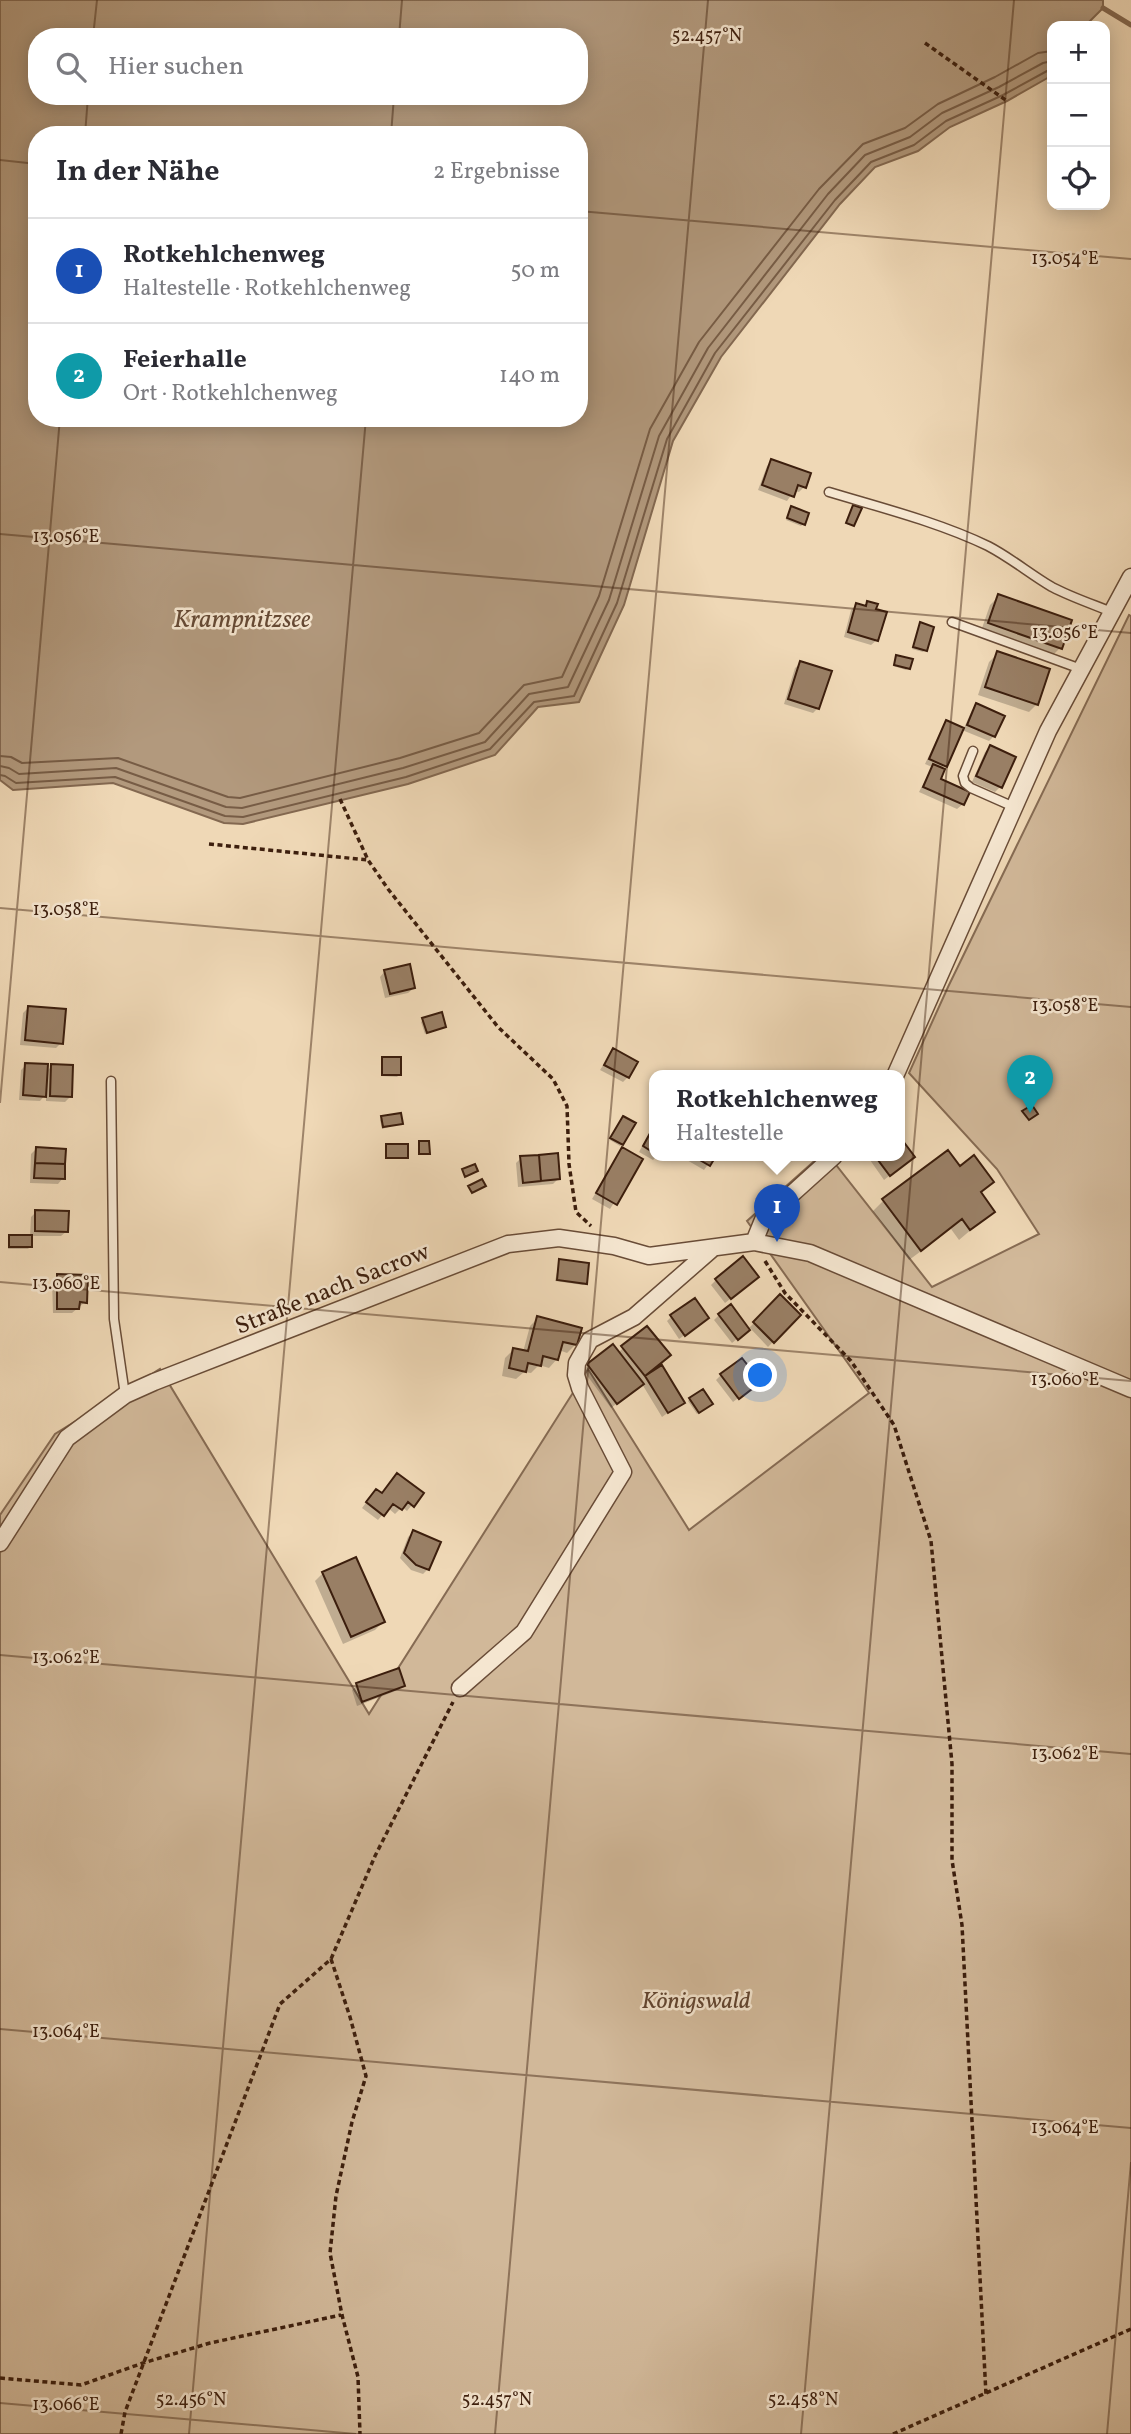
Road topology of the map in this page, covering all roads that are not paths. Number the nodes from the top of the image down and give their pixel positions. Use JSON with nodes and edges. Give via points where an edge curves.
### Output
{"nodes":[{"id":1,"x":829,"y":492,"type":"dead end"},
{"id":2,"x":1131,"y":577,"type":"edge"},
{"id":3,"x":1112,"y":612,"type":"junction"},
{"id":4,"x":953,"y":622,"type":"dead end"},
{"id":5,"x":1081,"y":669,"type":"junction"},
{"id":6,"x":973,"y":751,"type":"dead end"},
{"id":7,"x":1014,"y":807,"type":"junction"},
{"id":8,"x":898,"y":1070,"type":"edge"},
{"id":9,"x":111,"y":1082,"type":"dead end"},
{"id":10,"x":828,"y":1161,"type":"edge"},
{"id":11,"x":754,"y":1242,"type":"junction"},
{"id":12,"x":715,"y":1246,"type":"junction"},
{"id":13,"x":1131,"y":1389,"type":"edge"},
{"id":14,"x":125,"y":1395,"type":"junction"},
{"id":15,"x":0,"y":1543,"type":"edge"},
{"id":16,"x":460,"y":1688,"type":"road end"}],
"edges":[{"from":1,"to":3,"type":"lane","via":[[985,545],[1054,588]]},
{"from":2,"to":3,"type":"street"},
{"from":3,"to":5,"type":"street"},
{"from":4,"to":5,"type":"lane"},
{"from":5,"to":7,"type":"street"},
{"from":6,"to":7,"type":"lane","via":[[965,783]]},
{"from":7,"to":8,"type":"street"},
{"from":9,"to":14,"type":"lane","via":[[114,1319]]},
{"from":10,"to":11,"type":"street","via":[[763,1220]]},
{"from":11,"to":12,"type":"street","name":"Straße nach Sacrow"},
{"from":11,"to":13,"type":"street","name":"Straße nach Sacrow","via":[[810,1253]]},
{"from":12,"to":14,"type":"street","name":"Straße nach Sacrow","via":[[649,1256],[559,1238],[508,1244]]},
{"from":12,"to":16,"type":"street","via":[[634,1317],[590,1340],[576,1375],[623,1472],[524,1632]]},
{"from":14,"to":15,"type":"street","name":"Straße nach Sacrow","via":[[67,1438]]}]}
